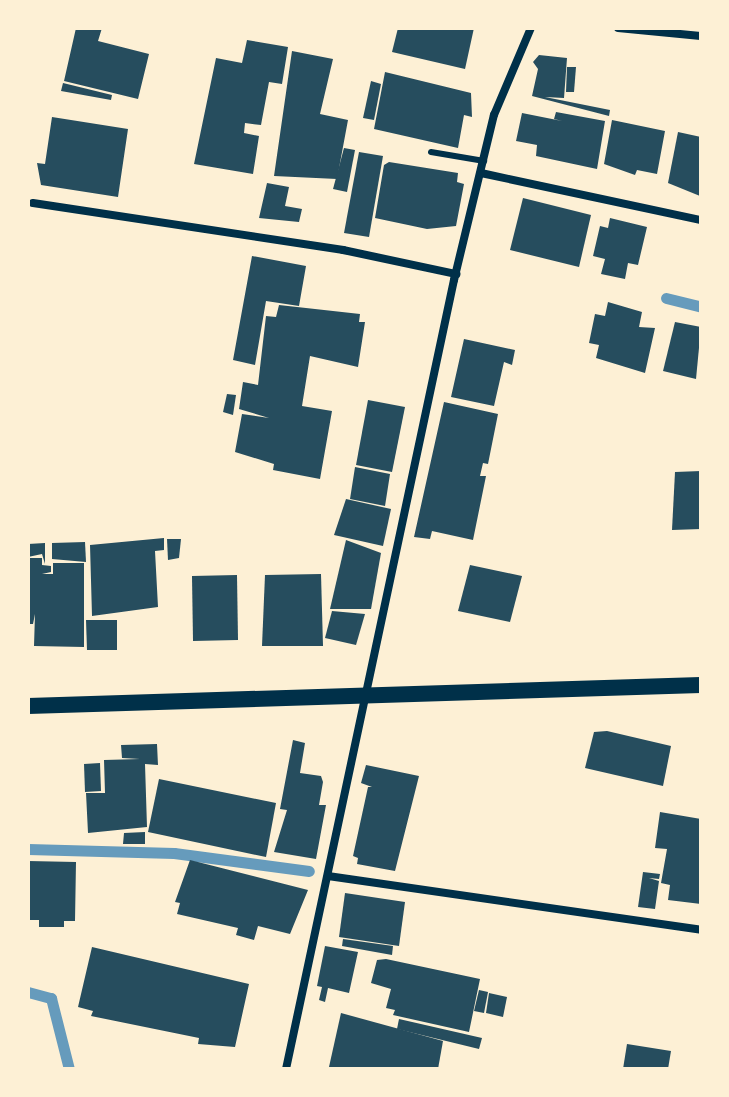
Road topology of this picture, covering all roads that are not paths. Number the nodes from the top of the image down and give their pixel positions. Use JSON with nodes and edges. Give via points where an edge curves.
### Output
{"nodes":[{"id":1,"x":531,"y":28,"type":"edge"},
{"id":2,"x":618,"y":28,"type":"edge"},
{"id":3,"x":701,"y":36,"type":"edge"},
{"id":4,"x":431,"y":152,"type":"dead end"},
{"id":5,"x":484,"y":161,"type":"junction"},
{"id":6,"x":481,"y":173,"type":"junction"},
{"id":7,"x":33,"y":203,"type":"dead end"},
{"id":8,"x":701,"y":220,"type":"edge"},
{"id":9,"x":456,"y":274,"type":"junction"},
{"id":10,"x":701,"y":685,"type":"edge"},
{"id":11,"x":367,"y":695,"type":"junction"},
{"id":12,"x":28,"y":706,"type":"edge"},
{"id":13,"x":328,"y":876,"type":"junction"},
{"id":14,"x":701,"y":930,"type":"edge"},
{"id":15,"x":286,"y":1069,"type":"edge"}],
"edges":[{"from":1,"to":5,"type":"street","via":[[494,115]]},
{"from":2,"to":3,"type":"street"},
{"from":4,"to":5,"type":"lane"},
{"from":5,"to":6,"type":"street"},
{"from":6,"to":8,"type":"street"},
{"from":6,"to":9,"type":"street"},
{"from":7,"to":9,"type":"street","via":[[343,250]]},
{"from":9,"to":11,"type":"street"},
{"from":10,"to":11,"type":"main road"},
{"from":11,"to":12,"type":"main road"},
{"from":11,"to":13,"type":"street"},
{"from":13,"to":14,"type":"street"},
{"from":13,"to":15,"type":"street"}]}
